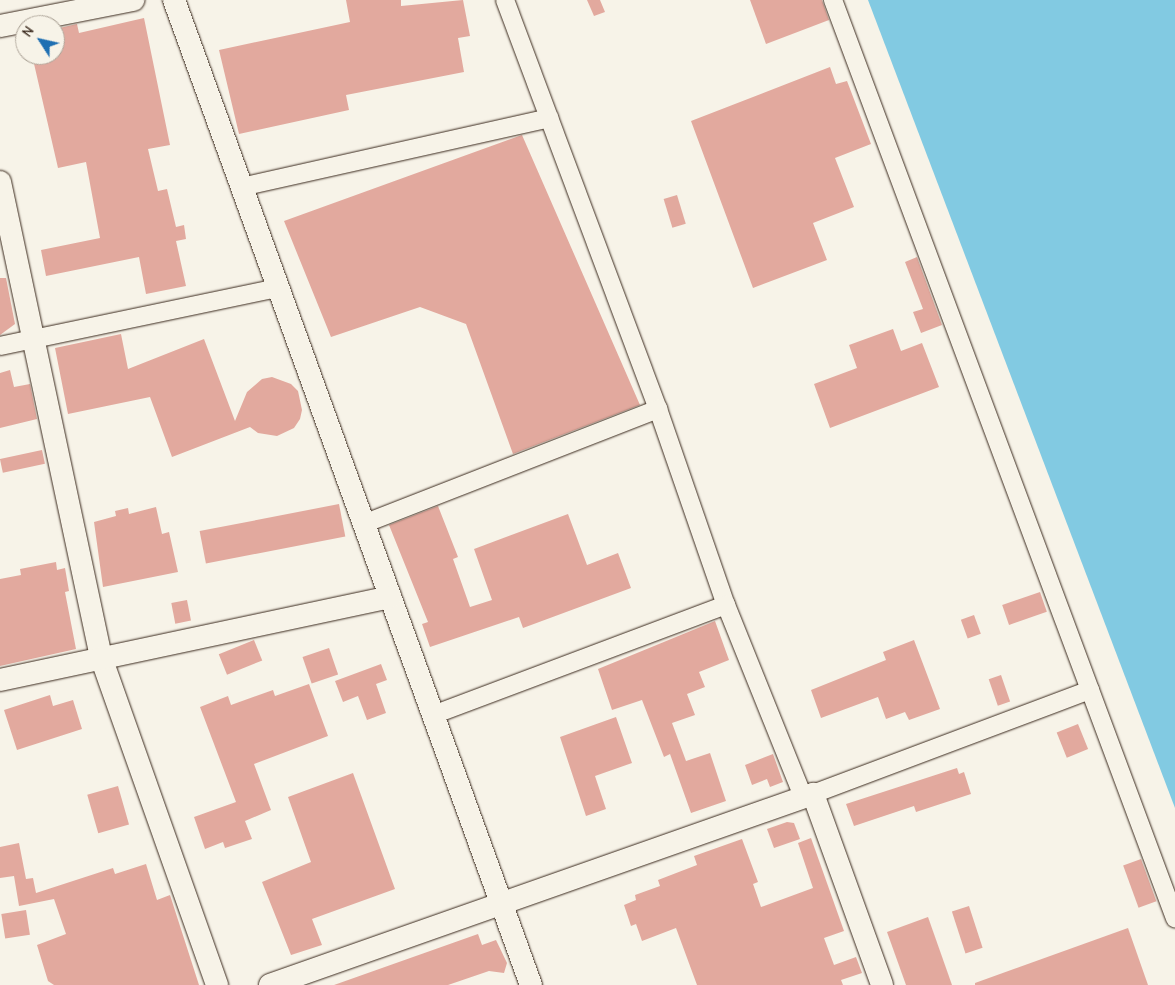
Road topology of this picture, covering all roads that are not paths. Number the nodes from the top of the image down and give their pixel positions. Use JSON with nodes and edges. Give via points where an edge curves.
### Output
{"nodes":[{"id":1,"x":133,"y":0,"type":"edge"},
{"id":2,"x":174,"y":0,"type":"edge"},
{"id":3,"x":505,"y":0,"type":"edge"},
{"id":4,"x":833,"y":0,"type":"edge"},
{"id":5,"x":0,"y":26,"type":"edge"},
{"id":6,"x":550,"y":118,"type":"junction"},
{"id":7,"x":0,"y":182,"type":"edge"},
{"id":8,"x":241,"y":187,"type":"junction"},
{"id":9,"x":277,"y":288,"type":"junction"},
{"id":10,"x":34,"y":339,"type":"junction"},
{"id":11,"x":0,"y":346,"type":"edge"},
{"id":12,"x":658,"y":410,"type":"junction"},
{"id":13,"x":363,"y":524,"type":"junction"},
{"id":14,"x":390,"y":597,"type":"junction"},
{"id":15,"x":726,"y":604,"type":"junction"},
{"id":16,"x":102,"y":660,"type":"junction"},
{"id":17,"x":0,"y":680,"type":"edge"},
{"id":18,"x":1090,"y":690,"type":"junction"},
{"id":19,"x":433,"y":715,"type":"junction"},
{"id":20,"x":808,"y":796,"type":"junction"},
{"id":21,"x":501,"y":904,"type":"junction"},
{"id":22,"x":1175,"y":918,"type":"edge"},
{"id":23,"x":217,"y":985,"type":"edge"},
{"id":24,"x":270,"y":985,"type":"edge"},
{"id":25,"x":531,"y":985,"type":"edge"},
{"id":26,"x":882,"y":985,"type":"edge"}],
"edges":[{"from":1,"to":5,"type":"street"},
{"from":2,"to":8,"type":"street"},
{"from":3,"to":6,"type":"street"},
{"from":4,"to":18,"type":"street"},
{"from":6,"to":8,"type":"street"},
{"from":6,"to":12,"type":"street"},
{"from":7,"to":10,"type":"street"},
{"from":8,"to":9,"type":"street"},
{"from":9,"to":10,"type":"street"},
{"from":9,"to":13,"type":"street"},
{"from":10,"to":11,"type":"street"},
{"from":10,"to":16,"type":"street"},
{"from":12,"to":13,"type":"street"},
{"from":12,"to":15,"type":"street"},
{"from":13,"to":14,"type":"street"},
{"from":14,"to":16,"type":"street"},
{"from":14,"to":19,"type":"street"},
{"from":15,"to":19,"type":"street"},
{"from":15,"to":20,"type":"street"},
{"from":16,"to":17,"type":"street"},
{"from":16,"to":23,"type":"street"},
{"from":18,"to":20,"type":"street"},
{"from":18,"to":22,"type":"street"},
{"from":19,"to":21,"type":"street"},
{"from":20,"to":21,"type":"street"},
{"from":20,"to":26,"type":"street"},
{"from":21,"to":24,"type":"street"},
{"from":21,"to":25,"type":"street"}]}
